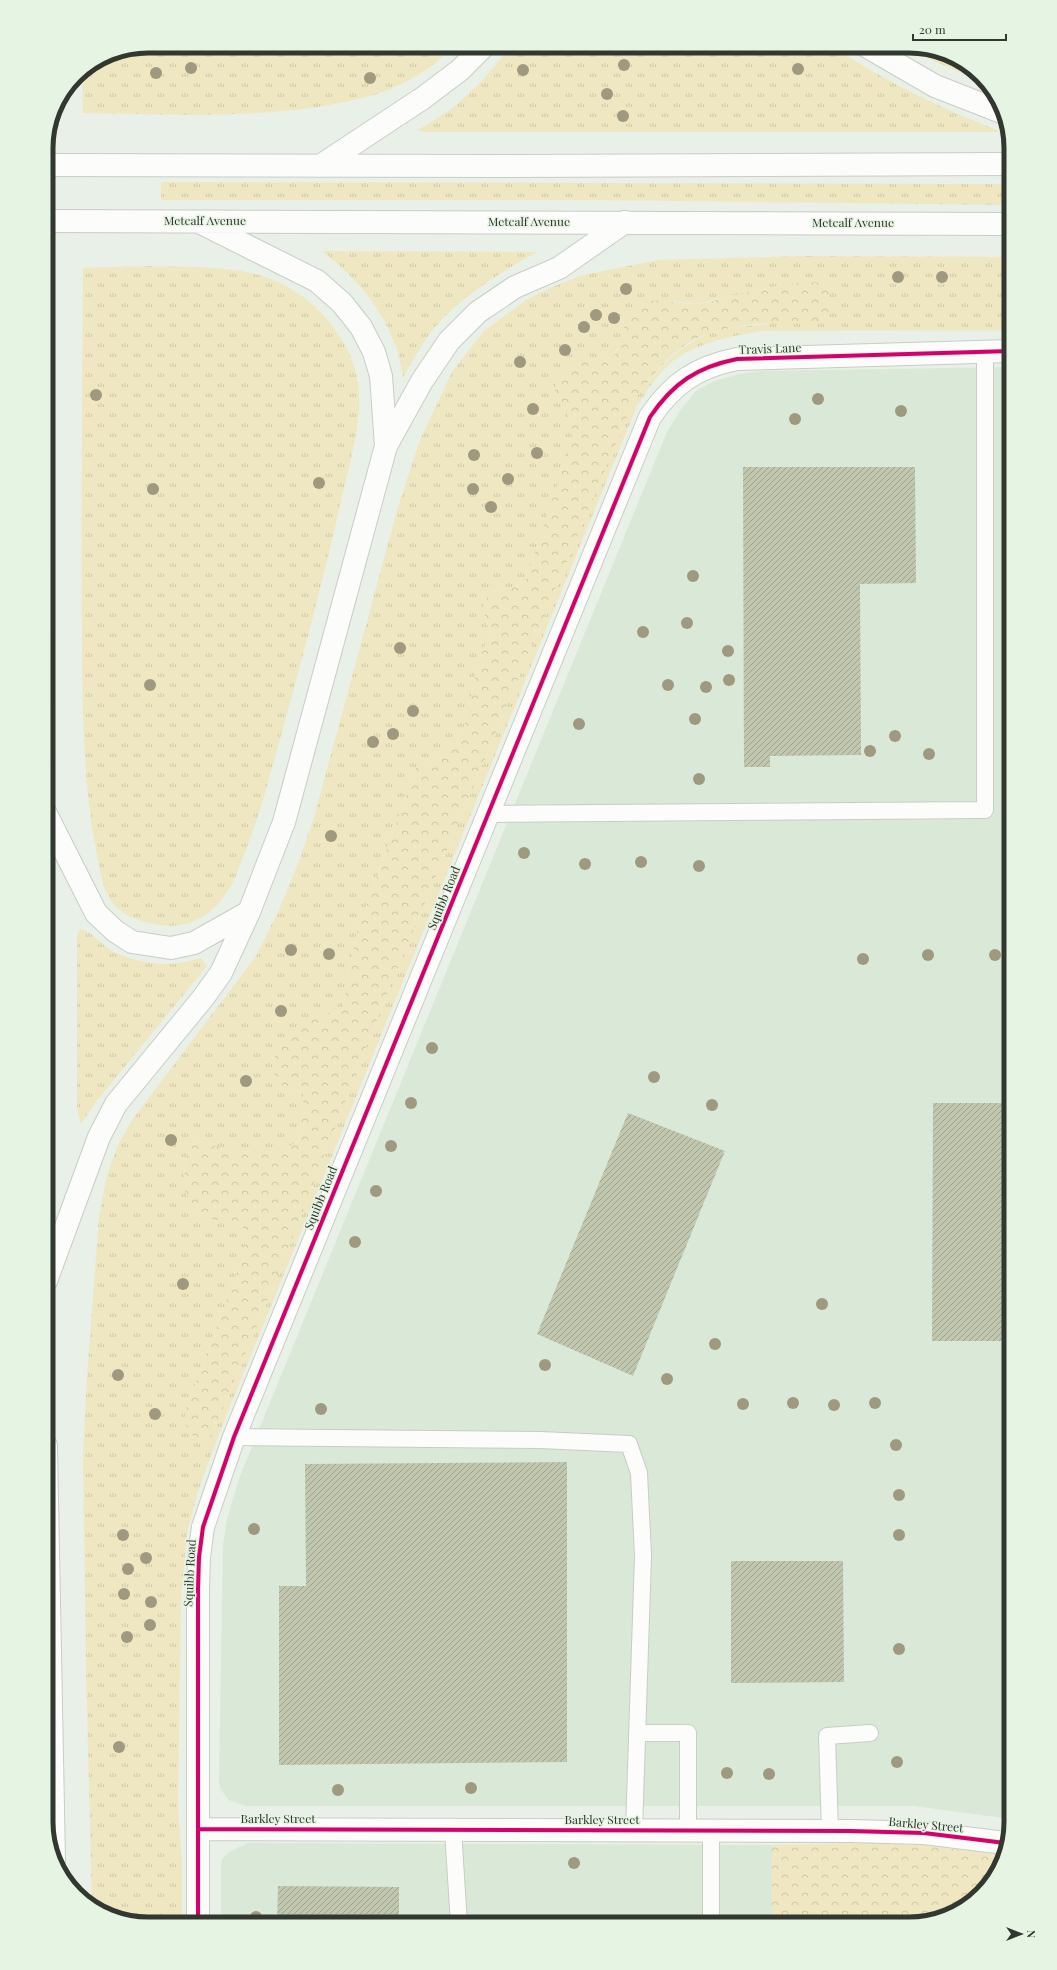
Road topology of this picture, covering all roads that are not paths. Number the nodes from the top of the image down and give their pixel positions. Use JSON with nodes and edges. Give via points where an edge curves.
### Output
{"nodes":[{"id":1,"x":477,"y":53,"type":"edge"},
{"id":2,"x":878,"y":53,"type":"edge"},
{"id":3,"x":996,"y":110,"type":"edge"},
{"id":4,"x":1004,"y":164,"type":"edge"},
{"id":5,"x":53,"y":165,"type":"edge"},
{"id":6,"x":320,"y":166,"type":"junction"},
{"id":7,"x":53,"y":221,"type":"edge"},
{"id":8,"x":199,"y":221,"type":"junction"},
{"id":9,"x":625,"y":222,"type":"junction"},
{"id":10,"x":1004,"y":224,"type":"edge"},
{"id":11,"x":985,"y":351,"type":"junction"},
{"id":12,"x":1004,"y":351,"type":"edge"},
{"id":13,"x":386,"y":446,"type":"junction"},
{"id":14,"x":577,"y":599,"type":"joint"},
{"id":15,"x":490,"y":814,"type":"junction"},
{"id":16,"x":53,"y":828,"type":"edge"},
{"id":17,"x":248,"y":912,"type":"junction"},
{"id":18,"x":53,"y":1262,"type":"edge"},
{"id":19,"x":234,"y":1437,"type":"junction"},
{"id":20,"x":637,"y":1733,"type":"junction"},
{"id":21,"x":870,"y":1733,"type":"dead end"},
{"id":22,"x":53,"y":1809,"type":"edge"},
{"id":23,"x":198,"y":1829,"type":"junction"},
{"id":24,"x":53,"y":1830,"type":"edge"},
{"id":25,"x":454,"y":1830,"type":"junction"},
{"id":26,"x":634,"y":1830,"type":"junction"},
{"id":27,"x":688,"y":1830,"type":"junction"},
{"id":28,"x":711,"y":1830,"type":"junction"},
{"id":29,"x":830,"y":1831,"type":"junction"},
{"id":30,"x":1002,"y":1843,"type":"edge"},
{"id":31,"x":198,"y":1917,"type":"edge"},
{"id":32,"x":460,"y":1917,"type":"edge"},
{"id":33,"x":711,"y":1917,"type":"edge"}],
"edges":[{"from":1,"to":6,"type":"main road","via":[[424,98]]},
{"from":2,"to":3,"type":"main road","via":[[935,86]]},
{"from":4,"to":6,"type":"main road"},
{"from":5,"to":6,"type":"main road"},
{"from":7,"to":8,"type":"main road","name":"Metcalf Avenue"},
{"from":8,"to":9,"type":"main road","name":"Metcalf Avenue"},
{"from":8,"to":13,"type":"main road","via":[[317,281],[342,303],[361,327],[374,352],[381,376]]},
{"from":9,"to":10,"type":"main road","name":"Metcalf Avenue"},
{"from":9,"to":13,"type":"main road","via":[[559,268],[514,287],[478,312],[449,341],[422,381]]},
{"from":11,"to":12,"type":"main road","name":"Travis Lane"},
{"from":11,"to":14,"type":"main road","name":"Travis Lane","via":[[737,359],[712,364],[688,376],[664,398],[650,417]]},
{"from":11,"to":15,"type":"lane","via":[[985,810]]},
{"from":13,"to":17,"type":"main road","via":[[284,822]]},
{"from":14,"to":15,"type":"main road","name":"Squibb Road"},
{"from":15,"to":19,"type":"main road","name":"Squibb Road"},
{"from":16,"to":17,"type":"main road","via":[[96,913],[115,931],[132,942],[171,948],[194,943]]},
{"from":17,"to":18,"type":"main road","via":[[217,979],[204,998],[116,1104],[100,1137]]},
{"from":19,"to":20,"type":"lane","via":[[540,1440],[629,1444],[639,1473],[643,1556]]},
{"from":19,"to":23,"type":"main road","name":"Squibb Road","via":[[207,1512],[199,1557]]},
{"from":20,"to":26,"type":"lane"},
{"from":20,"to":27,"type":"lane","via":[[688,1733]]},
{"from":21,"to":29,"type":"lane","via":[[827,1736]]},
{"from":22,"to":24,"type":"main road"},
{"from":23,"to":25,"type":"main road","name":"Barkley Street"},
{"from":23,"to":31,"type":"main road","name":"Squibb Road"},
{"from":25,"to":26,"type":"main road","name":"Barkley Street"},
{"from":25,"to":32,"type":"lane"},
{"from":26,"to":27,"type":"main road","name":"Barkley Street"},
{"from":27,"to":28,"type":"main road","name":"Barkley Street"},
{"from":28,"to":29,"type":"main road","name":"Barkley Street"},
{"from":28,"to":33,"type":"lane"},
{"from":29,"to":30,"type":"main road","name":"Barkley Street","via":[[924,1833]]}]}
